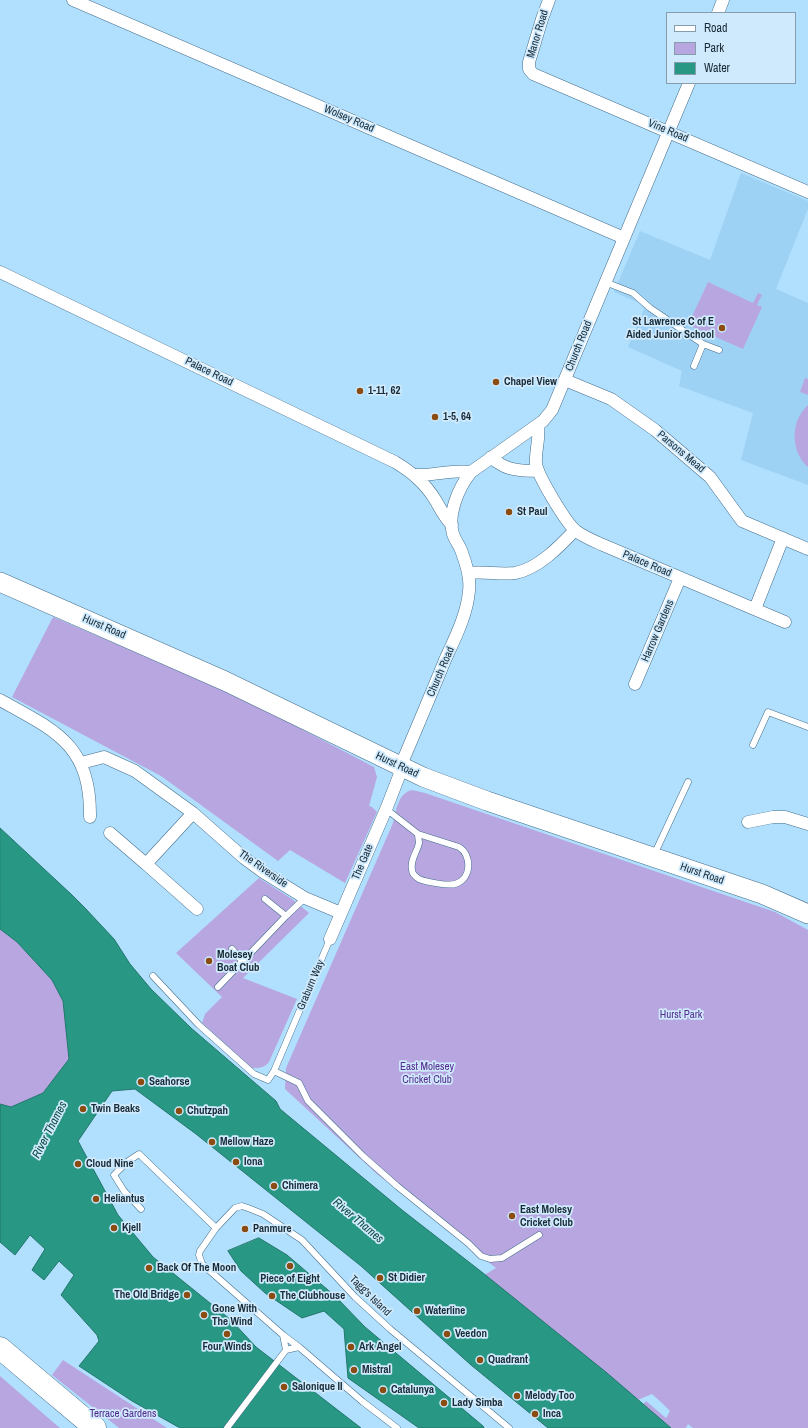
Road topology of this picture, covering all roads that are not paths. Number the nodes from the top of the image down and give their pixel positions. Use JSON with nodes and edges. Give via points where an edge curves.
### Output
{"nodes":[{"id":1,"x":74,"y":0,"type":"edge"},
{"id":2,"x":549,"y":0,"type":"edge"},
{"id":3,"x":724,"y":0,"type":"edge"},
{"id":4,"x":718,"y":12,"type":"edge"},
{"id":5,"x":529,"y":69,"type":"joint"},
{"id":6,"x":689,"y":84,"type":"edge"},
{"id":7,"x":669,"y":132,"type":"junction"},
{"id":8,"x":808,"y":192,"type":"edge"},
{"id":9,"x":624,"y":238,"type":"junction"},
{"id":10,"x":0,"y":272,"type":"edge"},
{"id":11,"x":605,"y":282,"type":"junction"},
{"id":12,"x":704,"y":344,"type":"junction"},
{"id":13,"x":719,"y":350,"type":"dead end"},
{"id":14,"x":694,"y":366,"type":"dead end"},
{"id":15,"x":565,"y":380,"type":"junction"},
{"id":16,"x":538,"y":425,"type":"junction"},
{"id":17,"x":491,"y":457,"type":"junction"},
{"id":18,"x":538,"y":470,"type":"junction"},
{"id":19,"x":471,"y":472,"type":"junction"},
{"id":20,"x":416,"y":475,"type":"junction"},
{"id":21,"x":452,"y":525,"type":"junction"},
{"id":22,"x":575,"y":530,"type":"junction"},
{"id":23,"x":783,"y":538,"type":"junction"},
{"id":24,"x":808,"y":549,"type":"edge"},
{"id":25,"x":468,"y":573,"type":"junction"},
{"id":26,"x":680,"y":578,"type":"junction"},
{"id":27,"x":0,"y":582,"type":"edge"},
{"id":28,"x":755,"y":609,"type":"junction"},
{"id":29,"x":785,"y":622,"type":"dead end"},
{"id":30,"x":635,"y":684,"type":"dead end"},
{"id":31,"x":0,"y":700,"type":"edge"},
{"id":32,"x":808,"y":727,"type":"edge"},
{"id":33,"x":753,"y":744,"type":"dead end"},
{"id":34,"x":81,"y":763,"type":"junction"},
{"id":35,"x":402,"y":768,"type":"junction"},
{"id":36,"x":688,"y":782,"type":"dead end"},
{"id":37,"x":386,"y":809,"type":"junction"},
{"id":38,"x":193,"y":813,"type":"junction"},
{"id":39,"x":90,"y":817,"type":"dead end"},
{"id":40,"x":748,"y":822,"type":"dead end"},
{"id":41,"x":808,"y":824,"type":"edge"},
{"id":42,"x":110,"y":833,"type":"dead end"},
{"id":43,"x":418,"y":834,"type":"junction"},
{"id":44,"x":653,"y":858,"type":"junction"},
{"id":45,"x":146,"y":864,"type":"junction"},
{"id":46,"x":352,"y":889,"type":"joint"},
{"id":47,"x":305,"y":898,"type":"junction"},
{"id":48,"x":265,"y":899,"type":"dead end"},
{"id":49,"x":197,"y":909,"type":"dead end"},
{"id":50,"x":341,"y":914,"type":"junction"},
{"id":51,"x":808,"y":914,"type":"edge"},
{"id":52,"x":286,"y":916,"type":"junction"},
{"id":53,"x":330,"y":939,"type":"joint"},
{"id":54,"x":232,"y":949,"type":"dead end"},
{"id":55,"x":242,"y":961,"type":"junction"},
{"id":56,"x":153,"y":976,"type":"dead end"},
{"id":57,"x":218,"y":986,"type":"dead end"},
{"id":58,"x":274,"y":1071,"type":"junction"},
{"id":59,"x":141,"y":1209,"type":"dead end"},
{"id":60,"x":216,"y":1228,"type":"junction"},
{"id":61,"x":539,"y":1235,"type":"dead end"},
{"id":62,"x":283,"y":1335,"type":"junction"},
{"id":63,"x":300,"y":1347,"type":"junction"},
{"id":64,"x":0,"y":1348,"type":"edge"},
{"id":65,"x":286,"y":1350,"type":"junction"},
{"id":66,"x":95,"y":1428,"type":"edge"},
{"id":67,"x":227,"y":1428,"type":"edge"},
{"id":68,"x":397,"y":1428,"type":"edge"},
{"id":69,"x":509,"y":1428,"type":"edge"}],
"edges":[{"from":1,"to":9,"type":"street","name":"Wolsey Road"},
{"from":2,"to":5,"type":"street","name":"Manor Road"},
{"from":3,"to":4,"type":"street"},
{"from":5,"to":7,"type":"street","name":"Vine Road","via":[[533,74]]},
{"from":6,"to":7,"type":"street","name":"Church Road"},
{"from":7,"to":8,"type":"street","name":"Vine Road"},
{"from":7,"to":9,"type":"street","name":"Church Road"},
{"from":9,"to":11,"type":"street","name":"Church Road"},
{"from":10,"to":20,"type":"street","name":"Palace Road","via":[[395,462]]},
{"from":11,"to":12,"type":"lane","via":[[633,293],[650,308]]},
{"from":11,"to":15,"type":"street","name":"Church Road"},
{"from":12,"to":13,"type":"lane"},
{"from":12,"to":14,"type":"lane"},
{"from":15,"to":16,"type":"street","name":"Church Road","via":[[552,410]]},
{"from":15,"to":23,"type":"street","name":"Parsons Mead","via":[[611,399],[655,430],[710,477],[742,521]]},
{"from":16,"to":17,"type":"street","name":"Church Road"},
{"from":16,"to":18,"type":"street","name":"Palace Road"},
{"from":17,"to":18,"type":"street","via":[[506,467],[532,472]]},
{"from":17,"to":19,"type":"street","name":"Church Road"},
{"from":18,"to":22,"type":"street","name":"Palace Road"},
{"from":19,"to":20,"type":"street"},
{"from":19,"to":21,"type":"street","name":"Church Road","via":[[458,491]]},
{"from":20,"to":21,"type":"street","name":"Palace Road"},
{"from":21,"to":25,"type":"street","name":"Church Road"},
{"from":22,"to":25,"type":"street","via":[[550,554],[520,572]]},
{"from":22,"to":26,"type":"street","name":"Palace Road","via":[[586,538]]},
{"from":23,"to":24,"type":"street","name":"Parsons Mead"},
{"from":23,"to":28,"type":"street"},
{"from":25,"to":35,"type":"street","name":"Church Road","via":[[470,590],[467,605]]},
{"from":26,"to":28,"type":"street","name":"Palace Road"},
{"from":26,"to":30,"type":"street","name":"Harrow Gardens"},
{"from":27,"to":35,"type":"main road","name":"Hurst Road","via":[[232,684]]},
{"from":28,"to":29,"type":"street","name":"Palace Road"},
{"from":31,"to":34,"type":"street","via":[[60,736]]},
{"from":32,"to":33,"type":"lane","via":[[768,712]]},
{"from":34,"to":38,"type":"street","name":"The Riverside","via":[[104,757],[135,771]]},
{"from":34,"to":39,"type":"street","via":[[89,788]]},
{"from":35,"to":37,"type":"street"},
{"from":35,"to":44,"type":"main road","name":"Hurst Road","via":[[487,801]]},
{"from":36,"to":44,"type":"lane"},
{"from":37,"to":43,"type":"lane"},
{"from":37,"to":46,"type":"street","name":"The Gate"},
{"from":38,"to":45,"type":"street"},
{"from":38,"to":47,"type":"street","name":"The Riverside","via":[[244,858]]},
{"from":40,"to":41,"type":"street","via":[[785,817]]},
{"from":42,"to":45,"type":"street"},
{"from":43,"to":43,"type":"lane","via":[[464,850],[468,860],[464,878],[455,884],[436,883],[418,878],[412,871],[411,861],[419,843]]},
{"from":44,"to":51,"type":"main road","name":"Hurst Road","via":[[762,894]]},
{"from":45,"to":49,"type":"street"},
{"from":46,"to":50,"type":"street","name":"Graburn Way"},
{"from":47,"to":50,"type":"street","name":"The Riverside"},
{"from":47,"to":52,"type":"lane"},
{"from":48,"to":52,"type":"lane"},
{"from":50,"to":53,"type":"street","name":"Graburn Way"},
{"from":52,"to":55,"type":"lane"},
{"from":53,"to":58,"type":"lane","name":"Graburn Way"},
{"from":54,"to":55,"type":"lane"},
{"from":55,"to":57,"type":"lane"},
{"from":56,"to":58,"type":"lane","name":"Graburn Way","via":[[199,1026],[254,1074],[268,1080]]},
{"from":58,"to":61,"type":"lane","via":[[299,1083],[308,1101],[363,1156],[482,1256],[490,1259],[502,1258]]},
{"from":59,"to":60,"type":"lane","via":[[124,1192],[114,1175],[139,1154]]},
{"from":60,"to":62,"type":"lane","name":"Tagg's Island","via":[[200,1251],[202,1264]]},
{"from":60,"to":69,"type":"lane","name":"Tagg's Island","via":[[235,1208],[242,1206],[263,1214],[294,1233],[355,1297],[390,1329]]},
{"from":62,"to":63,"type":"lane","name":"Tagg's Island"},
{"from":62,"to":65,"type":"lane"},
{"from":63,"to":65,"type":"lane"},
{"from":63,"to":68,"type":"lane","name":"Tagg's Island","via":[[362,1402]]},
{"from":64,"to":66,"type":"highway"},
{"from":65,"to":67,"type":"lane"}]}
